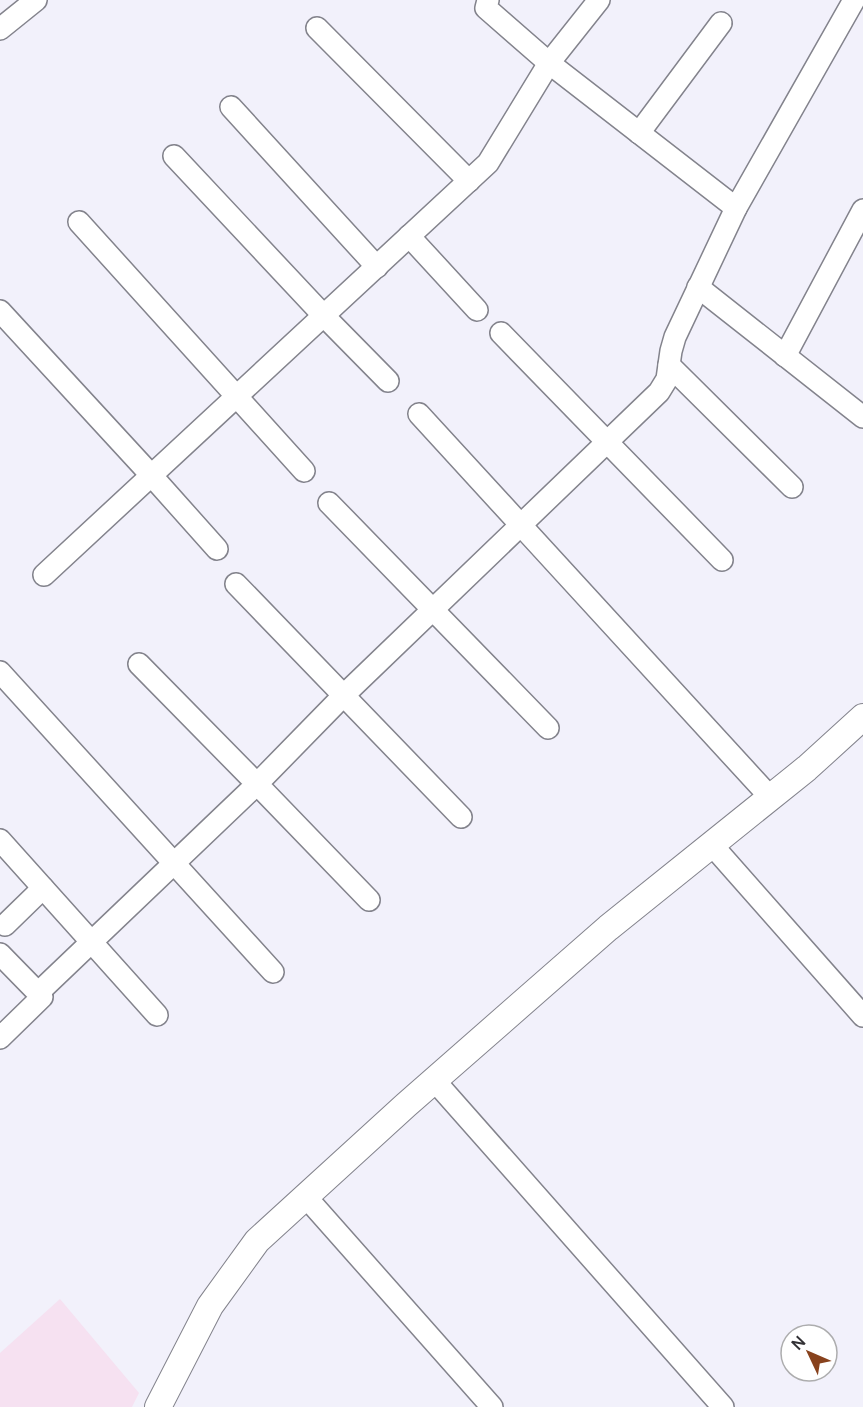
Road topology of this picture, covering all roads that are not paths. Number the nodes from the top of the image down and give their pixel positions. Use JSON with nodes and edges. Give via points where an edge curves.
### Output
{"nodes":[{"id":1,"x":36,"y":0,"type":"edge"},
{"id":2,"x":599,"y":0,"type":"edge"},
{"id":3,"x":854,"y":0,"type":"edge"},
{"id":4,"x":483,"y":3,"type":"edge"},
{"id":5,"x":721,"y":23,"type":"dead end"},
{"id":6,"x":317,"y":28,"type":"dead end"},
{"id":7,"x":0,"y":29,"type":"edge"},
{"id":8,"x":549,"y":63,"type":"junction"},
{"id":9,"x":231,"y":107,"type":"dead end"},
{"id":10,"x":639,"y":133,"type":"junction"},
{"id":11,"x":174,"y":156,"type":"dead end"},
{"id":12,"x":469,"y":181,"type":"junction"},
{"id":13,"x":736,"y":208,"type":"junction"},
{"id":14,"x":863,"y":210,"type":"edge"},
{"id":15,"x":79,"y":222,"type":"dead end"},
{"id":16,"x":409,"y":236,"type":"junction"},
{"id":17,"x":377,"y":267,"type":"junction"},
{"id":18,"x":698,"y":287,"type":"junction"},
{"id":19,"x":477,"y":310,"type":"dead end"},
{"id":20,"x":0,"y":311,"type":"edge"},
{"id":21,"x":324,"y":316,"type":"junction"},
{"id":22,"x":501,"y":333,"type":"dead end"},
{"id":23,"x":785,"y":356,"type":"junction"},
{"id":24,"x":669,"y":364,"type":"junction"},
{"id":25,"x":388,"y":381,"type":"dead end"},
{"id":26,"x":237,"y":396,"type":"junction"},
{"id":27,"x":419,"y":414,"type":"dead end"},
{"id":28,"x":863,"y":417,"type":"edge"},
{"id":29,"x":608,"y":441,"type":"junction"},
{"id":30,"x":304,"y":471,"type":"dead end"},
{"id":31,"x":151,"y":475,"type":"junction"},
{"id":32,"x":792,"y":487,"type":"dead end"},
{"id":33,"x":329,"y":503,"type":"dead end"},
{"id":34,"x":520,"y":525,"type":"junction"},
{"id":35,"x":217,"y":549,"type":"dead end"},
{"id":36,"x":722,"y":560,"type":"dead end"},
{"id":37,"x":44,"y":575,"type":"dead end"},
{"id":38,"x":236,"y":584,"type":"dead end"},
{"id":39,"x":432,"y":610,"type":"junction"},
{"id":40,"x":139,"y":664,"type":"dead end"},
{"id":41,"x":0,"y":672,"type":"edge"},
{"id":42,"x":344,"y":695,"type":"junction"},
{"id":43,"x":860,"y":726,"type":"edge"},
{"id":44,"x":548,"y":728,"type":"dead end"},
{"id":45,"x":257,"y":784,"type":"junction"},
{"id":46,"x":770,"y":797,"type":"junction"},
{"id":47,"x":461,"y":817,"type":"dead end"},
{"id":48,"x":0,"y":840,"type":"edge"},
{"id":49,"x":712,"y":845,"type":"junction"},
{"id":50,"x":174,"y":863,"type":"junction"},
{"id":51,"x":43,"y":888,"type":"junction"},
{"id":52,"x":369,"y":900,"type":"dead end"},
{"id":53,"x":5,"y":925,"type":"dead end"},
{"id":54,"x":92,"y":942,"type":"junction"},
{"id":55,"x":0,"y":954,"type":"edge"},
{"id":56,"x":273,"y":972,"type":"dead end"},
{"id":57,"x":38,"y":993,"type":"junction"},
{"id":58,"x":157,"y":1015,"type":"dead end"},
{"id":59,"x":863,"y":1016,"type":"edge"},
{"id":60,"x":0,"y":1038,"type":"edge"},
{"id":61,"x":434,"y":1080,"type":"junction"},
{"id":62,"x":306,"y":1197,"type":"junction"},
{"id":63,"x":158,"y":1407,"type":"edge"},
{"id":64,"x":492,"y":1407,"type":"edge"},
{"id":65,"x":723,"y":1407,"type":"edge"}],
"edges":[{"from":1,"to":7,"type":"street"},
{"from":2,"to":8,"type":"street"},
{"from":3,"to":13,"type":"street"},
{"from":4,"to":8,"type":"street"},
{"from":5,"to":10,"type":"street"},
{"from":6,"to":12,"type":"street"},
{"from":8,"to":10,"type":"street"},
{"from":8,"to":12,"type":"street","via":[[488,163]]},
{"from":9,"to":17,"type":"street"},
{"from":10,"to":13,"type":"street"},
{"from":11,"to":21,"type":"street"},
{"from":12,"to":16,"type":"street"},
{"from":13,"to":18,"type":"street"},
{"from":14,"to":23,"type":"street"},
{"from":15,"to":26,"type":"street"},
{"from":16,"to":17,"type":"street"},
{"from":16,"to":19,"type":"street"},
{"from":17,"to":21,"type":"street"},
{"from":18,"to":23,"type":"street"},
{"from":18,"to":24,"type":"street","via":[[675,337]]},
{"from":20,"to":31,"type":"street"},
{"from":21,"to":25,"type":"street"},
{"from":21,"to":26,"type":"street"},
{"from":22,"to":29,"type":"street"},
{"from":23,"to":28,"type":"street"},
{"from":24,"to":29,"type":"street","via":[[667,379],[658,392]]},
{"from":24,"to":32,"type":"street"},
{"from":26,"to":30,"type":"street"},
{"from":26,"to":31,"type":"street"},
{"from":27,"to":34,"type":"street"},
{"from":29,"to":34,"type":"street"},
{"from":29,"to":36,"type":"street"},
{"from":31,"to":35,"type":"street"},
{"from":31,"to":37,"type":"street"},
{"from":33,"to":39,"type":"street"},
{"from":34,"to":39,"type":"street"},
{"from":34,"to":46,"type":"street"},
{"from":38,"to":42,"type":"street"},
{"from":39,"to":42,"type":"street"},
{"from":39,"to":44,"type":"street"},
{"from":40,"to":45,"type":"street"},
{"from":41,"to":50,"type":"street"},
{"from":42,"to":45,"type":"street"},
{"from":42,"to":47,"type":"street"},
{"from":43,"to":46,"type":"street"},
{"from":45,"to":50,"type":"street"},
{"from":45,"to":52,"type":"street"},
{"from":46,"to":49,"type":"street"},
{"from":48,"to":51,"type":"street"},
{"from":49,"to":59,"type":"street"},
{"from":49,"to":61,"type":"street","via":[[609,928]]},
{"from":50,"to":54,"type":"street"},
{"from":50,"to":56,"type":"street"},
{"from":51,"to":53,"type":"street"},
{"from":51,"to":54,"type":"street"},
{"from":54,"to":57,"type":"street"},
{"from":54,"to":58,"type":"street"},
{"from":55,"to":57,"type":"street"},
{"from":57,"to":60,"type":"street","via":[[42,997]]},
{"from":61,"to":62,"type":"street"},
{"from":61,"to":65,"type":"street"},
{"from":62,"to":63,"type":"street","via":[[257,1241],[210,1306]]},
{"from":62,"to":64,"type":"street"}]}
